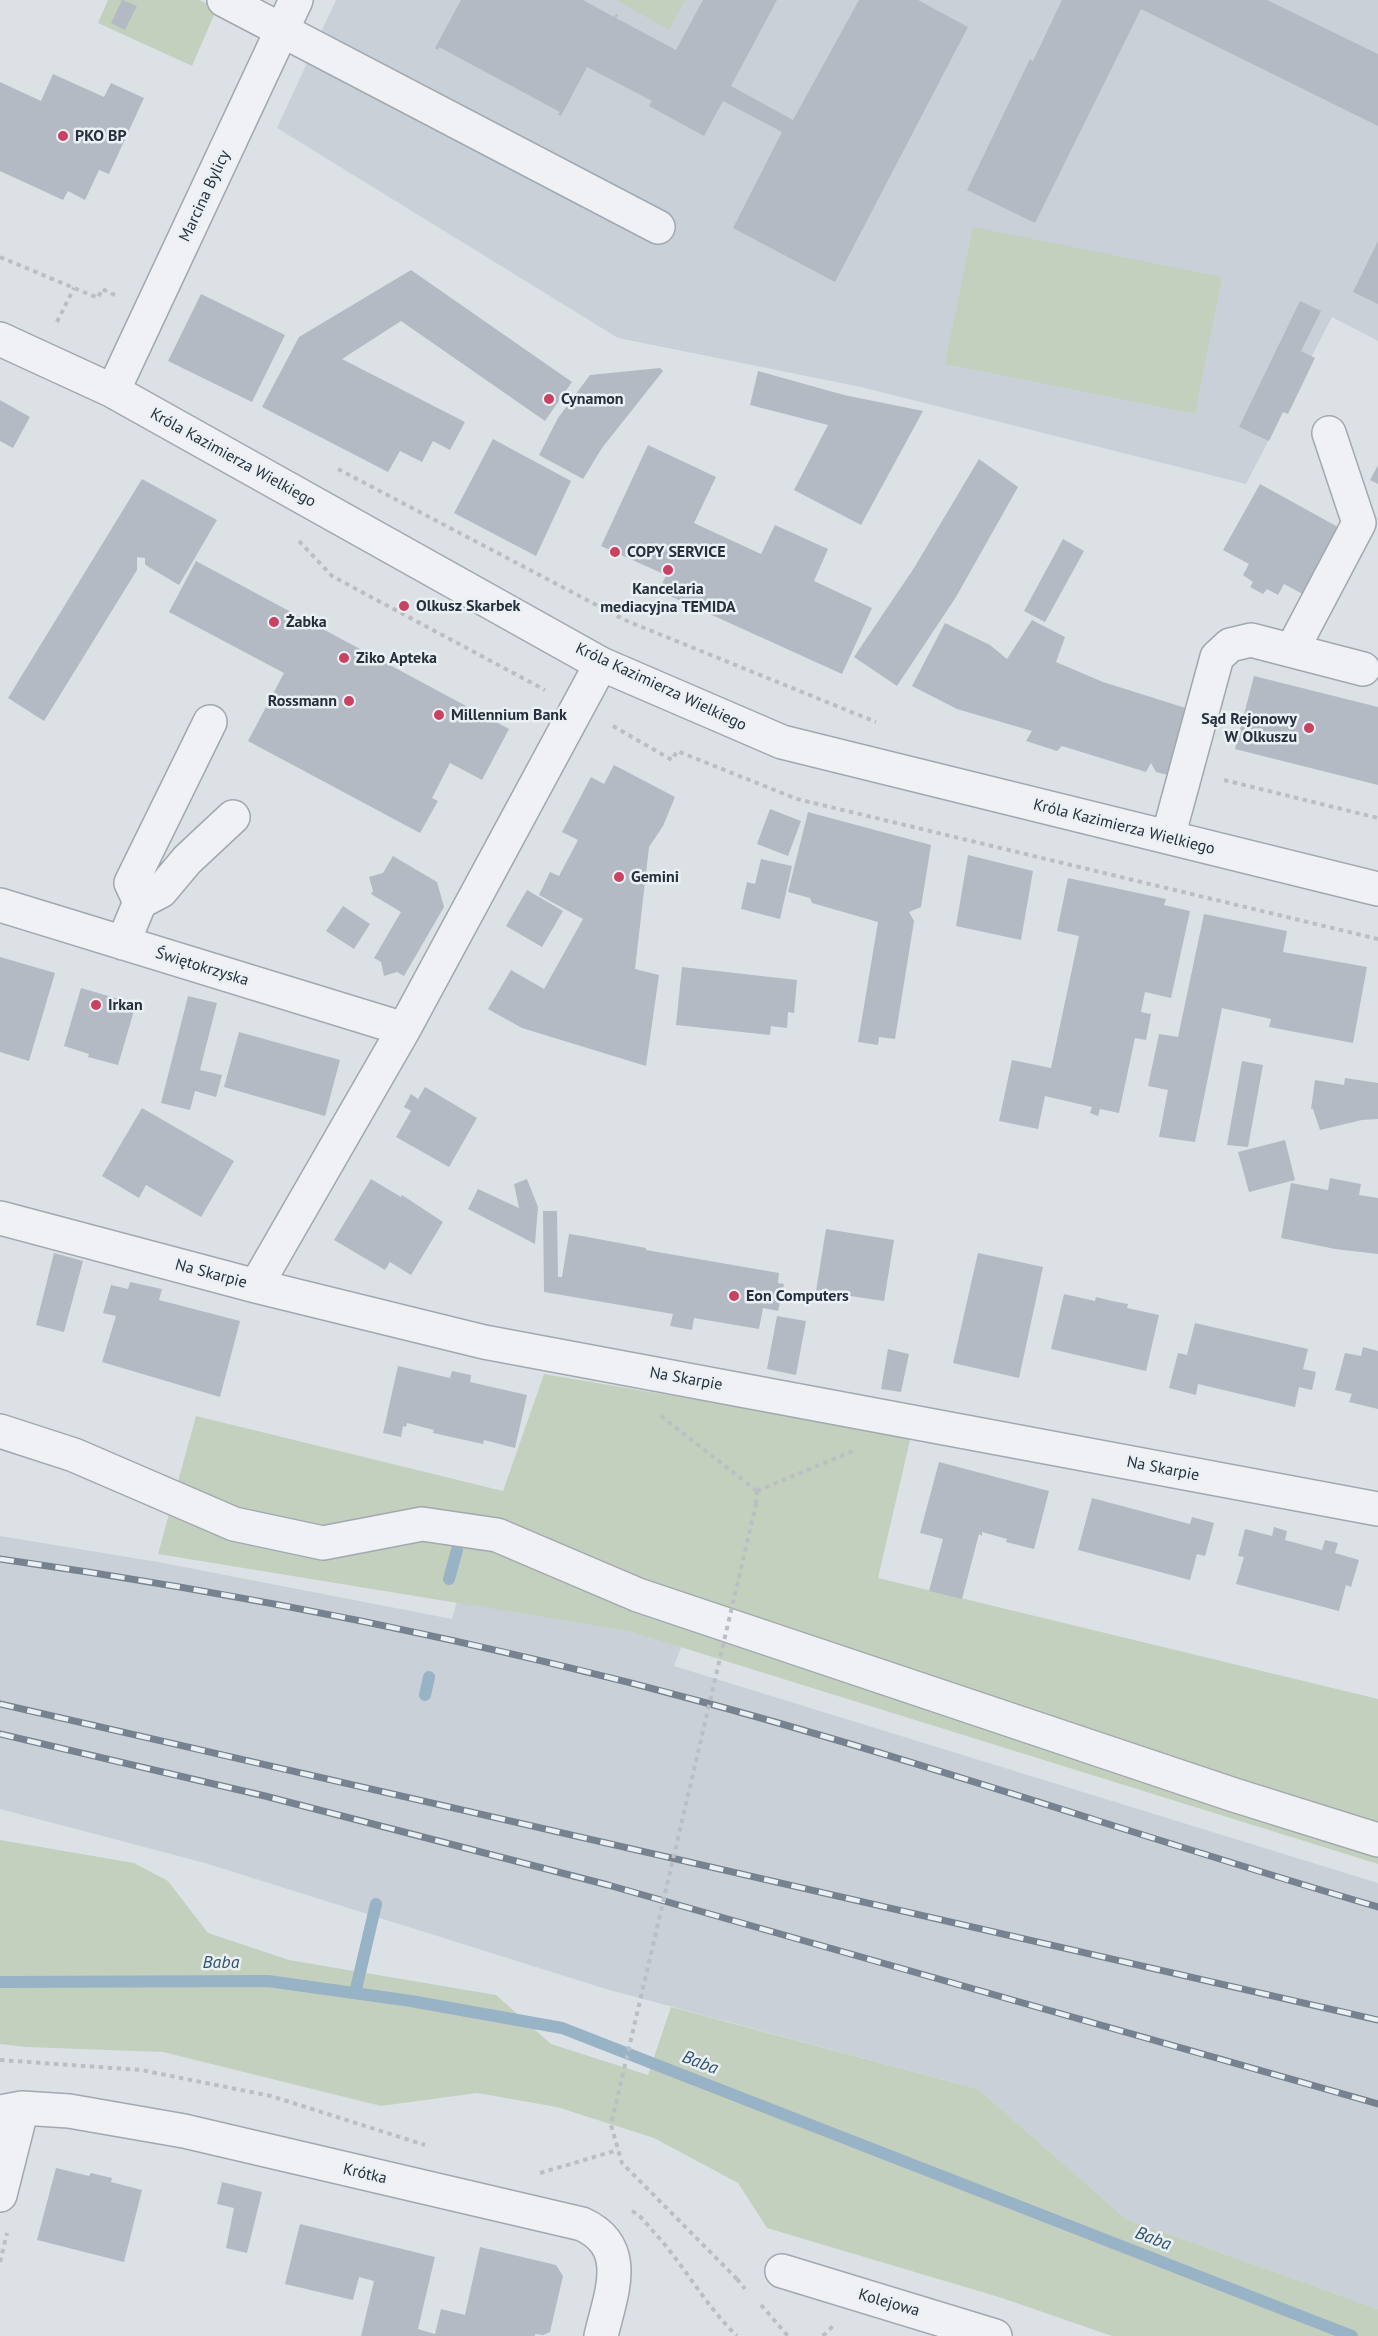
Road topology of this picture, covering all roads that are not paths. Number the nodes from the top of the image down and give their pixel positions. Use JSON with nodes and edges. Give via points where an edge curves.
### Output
{"nodes":[{"id":1,"x":224,"y":0,"type":"edge"},
{"id":2,"x":296,"y":0,"type":"edge"},
{"id":3,"x":282,"y":30,"type":"junction"},
{"id":4,"x":658,"y":227,"type":"dead end"},
{"id":5,"x":0,"y":339,"type":"edge"},
{"id":6,"x":113,"y":391,"type":"junction"},
{"id":7,"x":1329,"y":433,"type":"dead end"},
{"id":8,"x":1292,"y":650,"type":"junction"},
{"id":9,"x":602,"y":664,"type":"junction"},
{"id":10,"x":1363,"y":669,"type":"dead end"},
{"id":11,"x":210,"y":722,"type":"dead end"},
{"id":12,"x":233,"y":817,"type":"dead end"},
{"id":13,"x":1168,"y":837,"type":"junction"},
{"id":14,"x":1378,"y":889,"type":"edge"},
{"id":15,"x":140,"y":902,"type":"junction"},
{"id":16,"x":0,"y":905,"type":"edge"},
{"id":17,"x":123,"y":943,"type":"junction"},
{"id":18,"x":404,"y":1029,"type":"junction"},
{"id":19,"x":0,"y":1218,"type":"edge"},
{"id":20,"x":256,"y":1286,"type":"junction"},
{"id":21,"x":0,"y":1431,"type":"edge"},
{"id":22,"x":1378,"y":1509,"type":"edge"},
{"id":23,"x":1378,"y":1840,"type":"edge"},
{"id":24,"x":11,"y":2110,"type":"edge"},
{"id":25,"x":0,"y":2195,"type":"edge"},
{"id":26,"x":783,"y":2271,"type":"dead end"},
{"id":27,"x":601,"y":2336,"type":"edge"},
{"id":28,"x":995,"y":2336,"type":"edge"}],
"edges":[{"from":1,"to":3,"type":"street"},
{"from":2,"to":3,"type":"street","name":"Marcina Bylicy"},
{"from":3,"to":4,"type":"street"},
{"from":3,"to":6,"type":"street","name":"Marcina Bylicy"},
{"from":5,"to":6,"type":"street","name":"Króla Kazimierza Wielkiego"},
{"from":6,"to":9,"type":"street","name":"Króla Kazimierza Wielkiego"},
{"from":7,"to":8,"type":"street","via":[[1359,523]]},
{"from":8,"to":10,"type":"street"},
{"from":8,"to":13,"type":"street","via":[[1251,640],[1230,645],[1217,657]]},
{"from":9,"to":13,"type":"street","name":"Króla Kazimierza Wielkiego","via":[[782,742]]},
{"from":9,"to":18,"type":"street"},
{"from":11,"to":15,"type":"street","via":[[131,883]]},
{"from":12,"to":15,"type":"street","via":[[161,891]]},
{"from":13,"to":14,"type":"street","name":"Króla Kazimierza Wielkiego"},
{"from":15,"to":17,"type":"street"},
{"from":16,"to":17,"type":"street","name":"Świętokrzyska"},
{"from":17,"to":18,"type":"street","name":"Świętokrzyska"},
{"from":18,"to":20,"type":"street"},
{"from":19,"to":20,"type":"street","name":"Na Skarpie"},
{"from":20,"to":22,"type":"street","name":"Na Skarpie","via":[[484,1342]]},
{"from":21,"to":23,"type":"street","via":[[74,1455],[234,1524],[323,1544],[422,1524],[497,1535],[638,1595]]},
{"from":24,"to":25,"type":"street"},
{"from":24,"to":27,"type":"street","name":"Krótka","via":[[69,2110],[184,2131],[582,2224],[596,2230],[612,2252],[612,2288]]},
{"from":26,"to":28,"type":"street","name":"Kolejowa"}]}
